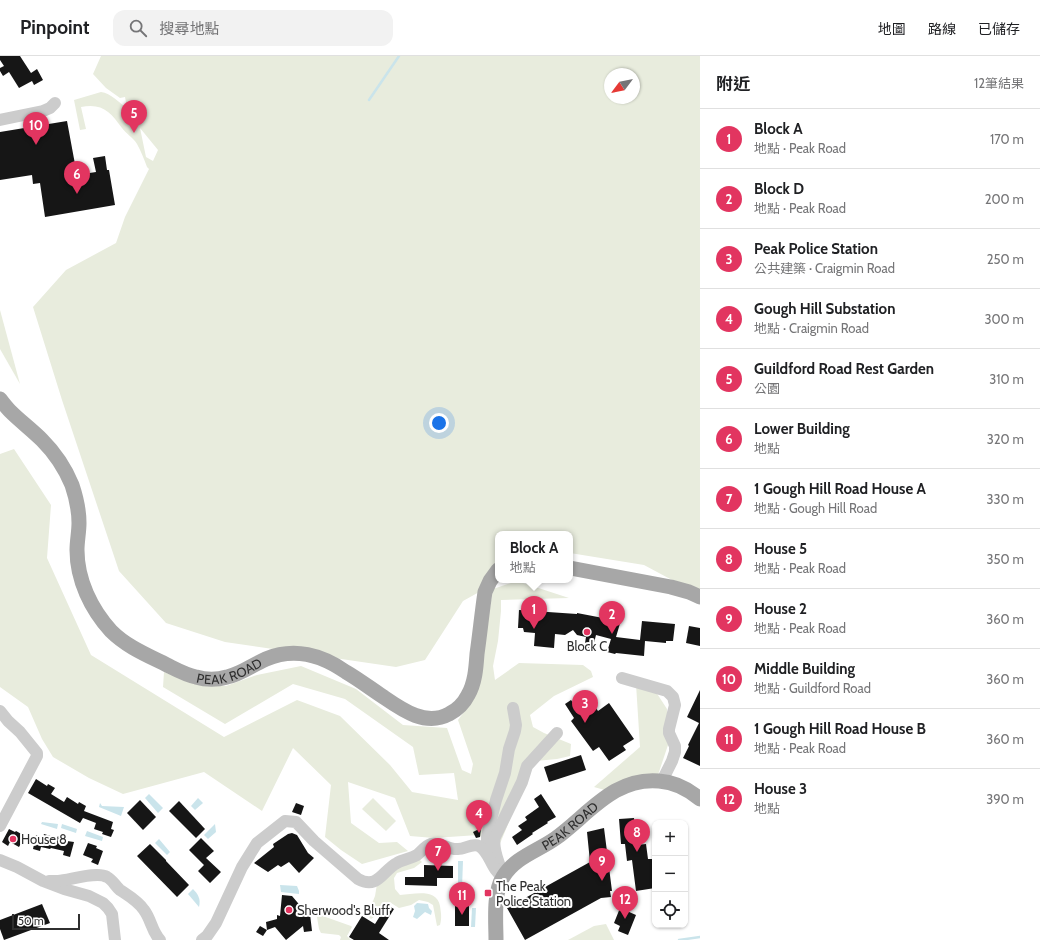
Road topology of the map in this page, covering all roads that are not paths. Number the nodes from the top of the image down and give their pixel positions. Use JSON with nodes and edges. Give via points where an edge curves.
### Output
{"nodes":[{"id":1,"x":55,"y":103,"type":"dead end"},
{"id":2,"x":0,"y":120,"type":"edge"},
{"id":3,"x":0,"y":399,"type":"edge"},
{"id":4,"x":573,"y":569,"type":"edge"},
{"id":5,"x":495,"y":574,"type":"edge"},
{"id":6,"x":700,"y":597,"type":"edge"},
{"id":7,"x":622,"y":678,"type":"dead end"},
{"id":8,"x":514,"y":708,"type":"dead end"},
{"id":9,"x":0,"y":711,"type":"edge"},
{"id":10,"x":557,"y":733,"type":"dead end"},
{"id":11,"x":662,"y":781,"type":"junction"},
{"id":12,"x":700,"y":799,"type":"edge"},
{"id":13,"x":0,"y":826,"type":"edge"},
{"id":14,"x":488,"y":857,"type":"junction"},
{"id":15,"x":0,"y":860,"type":"edge"},
{"id":16,"x":503,"y":876,"type":"junction"},
{"id":17,"x":44,"y":881,"type":"junction"},
{"id":18,"x":115,"y":940,"type":"edge"},
{"id":19,"x":160,"y":940,"type":"edge"},
{"id":20,"x":202,"y":940,"type":"edge"},
{"id":21,"x":496,"y":940,"type":"edge"}],
"edges":[{"from":1,"to":2,"type":"street","via":[[43,111]]},
{"from":3,"to":5,"type":"main road","name":"PEAK ROAD","via":[[10,412],[47,445],[69,479],[79,514],[77,549],[80,574],[87,596],[97,613],[128,645],[192,676],[209,679],[226,677],[244,672],[276,656],[304,654],[322,658],[336,665],[408,713],[428,718],[446,716],[463,704],[471,690],[485,592]]},
{"from":4,"to":6,"type":"main road","via":[[689,592]]},
{"from":7,"to":11,"type":"street","via":[[667,691],[673,697],[675,705],[669,734],[675,752]]},
{"from":8,"to":14,"type":"street","via":[[516,732],[509,749],[505,775],[489,828]]},
{"from":9,"to":13,"type":"street","via":[[37,753],[33,766]]},
{"from":10,"to":16,"type":"street","via":[[527,766],[522,782],[495,837],[495,850]]},
{"from":11,"to":12,"type":"main road","name":"PEAK ROAD","via":[[682,786]]},
{"from":11,"to":16,"type":"main road","name":"PEAK ROAD","via":[[636,782],[614,791],[561,835],[519,860]]},
{"from":14,"to":16,"type":"street"},
{"from":14,"to":20,"type":"street","via":[[476,845],[451,849],[431,844],[413,857],[394,865],[378,880],[367,882],[358,879],[296,822],[285,821],[256,843],[216,923]]},
{"from":15,"to":17,"type":"street"},
{"from":16,"to":21,"type":"main road","name":"PEAK ROAD","via":[[498,893]]},
{"from":17,"to":18,"type":"street","via":[[103,903],[112,914]]},
{"from":17,"to":19,"type":"street","via":[[92,875],[107,877],[139,904]]}]}
